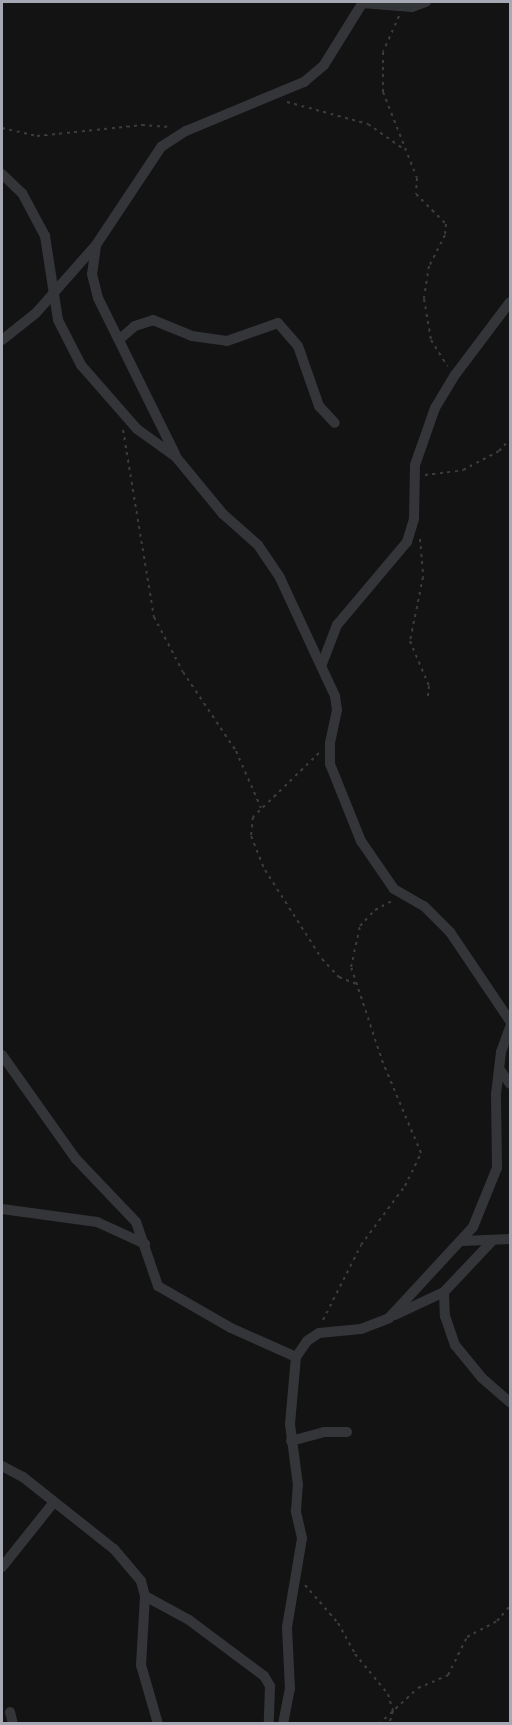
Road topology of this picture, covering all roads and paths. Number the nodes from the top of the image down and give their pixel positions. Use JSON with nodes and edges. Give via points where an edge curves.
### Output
{"nodes":[{"id":1,"x":362,"y":2,"type":"edge"},
{"id":2,"x":426,"y":2,"type":"edge"},
{"id":3,"x":412,"y":7,"type":"junction"},
{"id":4,"x":267,"y":97,"type":"junction"},
{"id":5,"x":2,"y":128,"type":"edge"},
{"id":6,"x":186,"y":131,"type":"junction"},
{"id":7,"x":406,"y":151,"type":"junction"},
{"id":8,"x":2,"y":174,"type":"edge"},
{"id":9,"x":96,"y":245,"type":"junction"},
{"id":10,"x":56,"y":288,"type":"junction"},
{"id":11,"x":510,"y":302,"type":"edge"},
{"id":12,"x":121,"y":338,"type":"junction"},
{"id":13,"x":2,"y":340,"type":"edge"},
{"id":14,"x":455,"y":375,"type":"junction"},
{"id":15,"x":120,"y":413,"type":"junction"},
{"id":16,"x":335,"y":423,"type":"dead end"},
{"id":17,"x":510,"y":440,"type":"edge"},
{"id":18,"x":176,"y":457,"type":"junction"},
{"id":19,"x":413,"y":476,"type":"junction"},
{"id":20,"x":414,"y":519,"type":"junction"},
{"id":21,"x":322,"y":664,"type":"junction"},
{"id":22,"x":428,"y":696,"type":"dead end"},
{"id":23,"x":330,"y":743,"type":"junction"},
{"id":24,"x":261,"y":808,"type":"junction"},
{"id":25,"x":401,"y":895,"type":"junction"},
{"id":26,"x":356,"y":984,"type":"junction"},
{"id":27,"x":510,"y":1028,"type":"edge"},
{"id":28,"x":2,"y":1055,"type":"edge"},
{"id":29,"x":500,"y":1070,"type":"junction"},
{"id":30,"x":510,"y":1084,"type":"edge"},
{"id":31,"x":2,"y":1209,"type":"edge"},
{"id":32,"x":510,"y":1239,"type":"edge"},
{"id":33,"x":493,"y":1240,"type":"junction"},
{"id":34,"x":462,"y":1241,"type":"junction"},
{"id":35,"x":145,"y":1244,"type":"junction"},
{"id":36,"x":444,"y":1292,"type":"junction"},
{"id":37,"x":389,"y":1317,"type":"junction"},
{"id":38,"x":319,"y":1333,"type":"junction"},
{"id":39,"x":296,"y":1356,"type":"junction"},
{"id":40,"x":510,"y":1402,"type":"edge"},
{"id":41,"x":347,"y":1432,"type":"dead end"},
{"id":42,"x":291,"y":1441,"type":"junction"},
{"id":43,"x":2,"y":1466,"type":"edge"},
{"id":44,"x":54,"y":1502,"type":"junction"},
{"id":45,"x":2,"y":1567,"type":"edge"},
{"id":46,"x":296,"y":1573,"type":"junction"},
{"id":47,"x":145,"y":1596,"type":"junction"},
{"id":48,"x":510,"y":1606,"type":"edge"},
{"id":49,"x":393,"y":1711,"type":"junction"},
{"id":50,"x":10,"y":1712,"type":"dead end"},
{"id":51,"x":13,"y":1724,"type":"edge"},
{"id":52,"x":158,"y":1724,"type":"edge"},
{"id":53,"x":269,"y":1724,"type":"edge"},
{"id":54,"x":283,"y":1724,"type":"edge"},
{"id":55,"x":379,"y":1724,"type":"edge"},
{"id":56,"x":389,"y":1724,"type":"edge"}],
"edges":[{"from":1,"to":3,"type":"street"},
{"from":1,"to":4,"type":"street","via":[[324,65],[303,82]]},
{"from":2,"to":3,"type":"street"},
{"from":3,"to":7,"type":"path","via":[[393,23],[382,58],[383,92]]},
{"from":4,"to":6,"type":"street"},
{"from":4,"to":7,"type":"path","via":[[368,124]]},
{"from":5,"to":6,"type":"path","via":[[38,136],[153,124]]},
{"from":6,"to":9,"type":"street","via":[[161,147]]},
{"from":7,"to":14,"type":"path","via":[[417,178],[416,194],[446,224],[445,235],[429,266],[424,299],[431,340]]},
{"from":8,"to":10,"type":"street","via":[[14,183],[37,217]]},
{"from":9,"to":10,"type":"street"},
{"from":9,"to":12,"type":"street","via":[[94,285]]},
{"from":10,"to":13,"type":"street","via":[[36,313]]},
{"from":10,"to":15,"type":"street","via":[[58,320],[64,336],[81,365]]},
{"from":11,"to":14,"type":"street"},
{"from":12,"to":16,"type":"street","via":[[135,326],[153,320],[192,336],[227,341],[278,323],[298,346],[318,406]]},
{"from":12,"to":18,"type":"street","via":[[147,403]]},
{"from":14,"to":19,"type":"street","via":[[435,408]]},
{"from":15,"to":18,"type":"street"},
{"from":15,"to":24,"type":"path","via":[[154,617],[183,672],[236,751]]},
{"from":17,"to":19,"type":"path","via":[[499,451],[463,470]]},
{"from":18,"to":21,"type":"street","via":[[223,514],[271,561]]},
{"from":19,"to":20,"type":"street"},
{"from":20,"to":21,"type":"street","via":[[401,553],[337,625]]},
{"from":20,"to":22,"type":"path","via":[[424,567],[410,641],[429,686]]},
{"from":21,"to":23,"type":"street","via":[[337,710]]},
{"from":23,"to":24,"type":"path"},
{"from":23,"to":25,"type":"street","via":[[330,764],[346,811],[375,863]]},
{"from":24,"to":26,"type":"path","via":[[253,817],[251,836],[265,870],[330,970]]},
{"from":25,"to":26,"type":"path","via":[[375,910],[360,926],[351,967]]},
{"from":25,"to":27,"type":"street","via":[[424,906],[450,932]]},
{"from":26,"to":38,"type":"path","via":[[383,1063],[407,1112],[421,1153],[405,1186],[360,1245],[330,1300]]},
{"from":27,"to":29,"type":"street","via":[[501,1052]]},
{"from":28,"to":35,"type":"street","via":[[76,1159],[136,1222]]},
{"from":29,"to":30,"type":"street"},
{"from":29,"to":34,"type":"street","via":[[496,1094],[496,1168],[486,1202]]},
{"from":31,"to":35,"type":"street","via":[[98,1222]]},
{"from":32,"to":33,"type":"street"},
{"from":33,"to":34,"type":"street"},
{"from":33,"to":36,"type":"street"},
{"from":34,"to":37,"type":"street"},
{"from":35,"to":39,"type":"street","via":[[150,1271],[158,1286],[239,1333]]},
{"from":36,"to":37,"type":"street"},
{"from":36,"to":40,"type":"street","via":[[445,1316],[455,1345]]},
{"from":37,"to":38,"type":"street","via":[[361,1329]]},
{"from":38,"to":39,"type":"street"},
{"from":39,"to":42,"type":"street"},
{"from":41,"to":42,"type":"street","via":[[324,1432]]},
{"from":42,"to":46,"type":"street","via":[[302,1538]]},
{"from":43,"to":44,"type":"street"},
{"from":44,"to":45,"type":"street"},
{"from":44,"to":47,"type":"street","via":[[114,1549],[141,1581]]},
{"from":46,"to":49,"type":"path","via":[[347,1636],[355,1654],[380,1680]]},
{"from":46,"to":54,"type":"street","via":[[287,1628],[290,1689]]},
{"from":47,"to":52,"type":"street","via":[[139,1650],[143,1680]]},
{"from":47,"to":53,"type":"street","via":[[189,1620],[264,1677],[270,1686]]},
{"from":48,"to":49,"type":"path","via":[[497,1621],[467,1637],[448,1675],[418,1688]]},
{"from":49,"to":55,"type":"path"},
{"from":49,"to":56,"type":"path"},
{"from":50,"to":51,"type":"street"}]}
